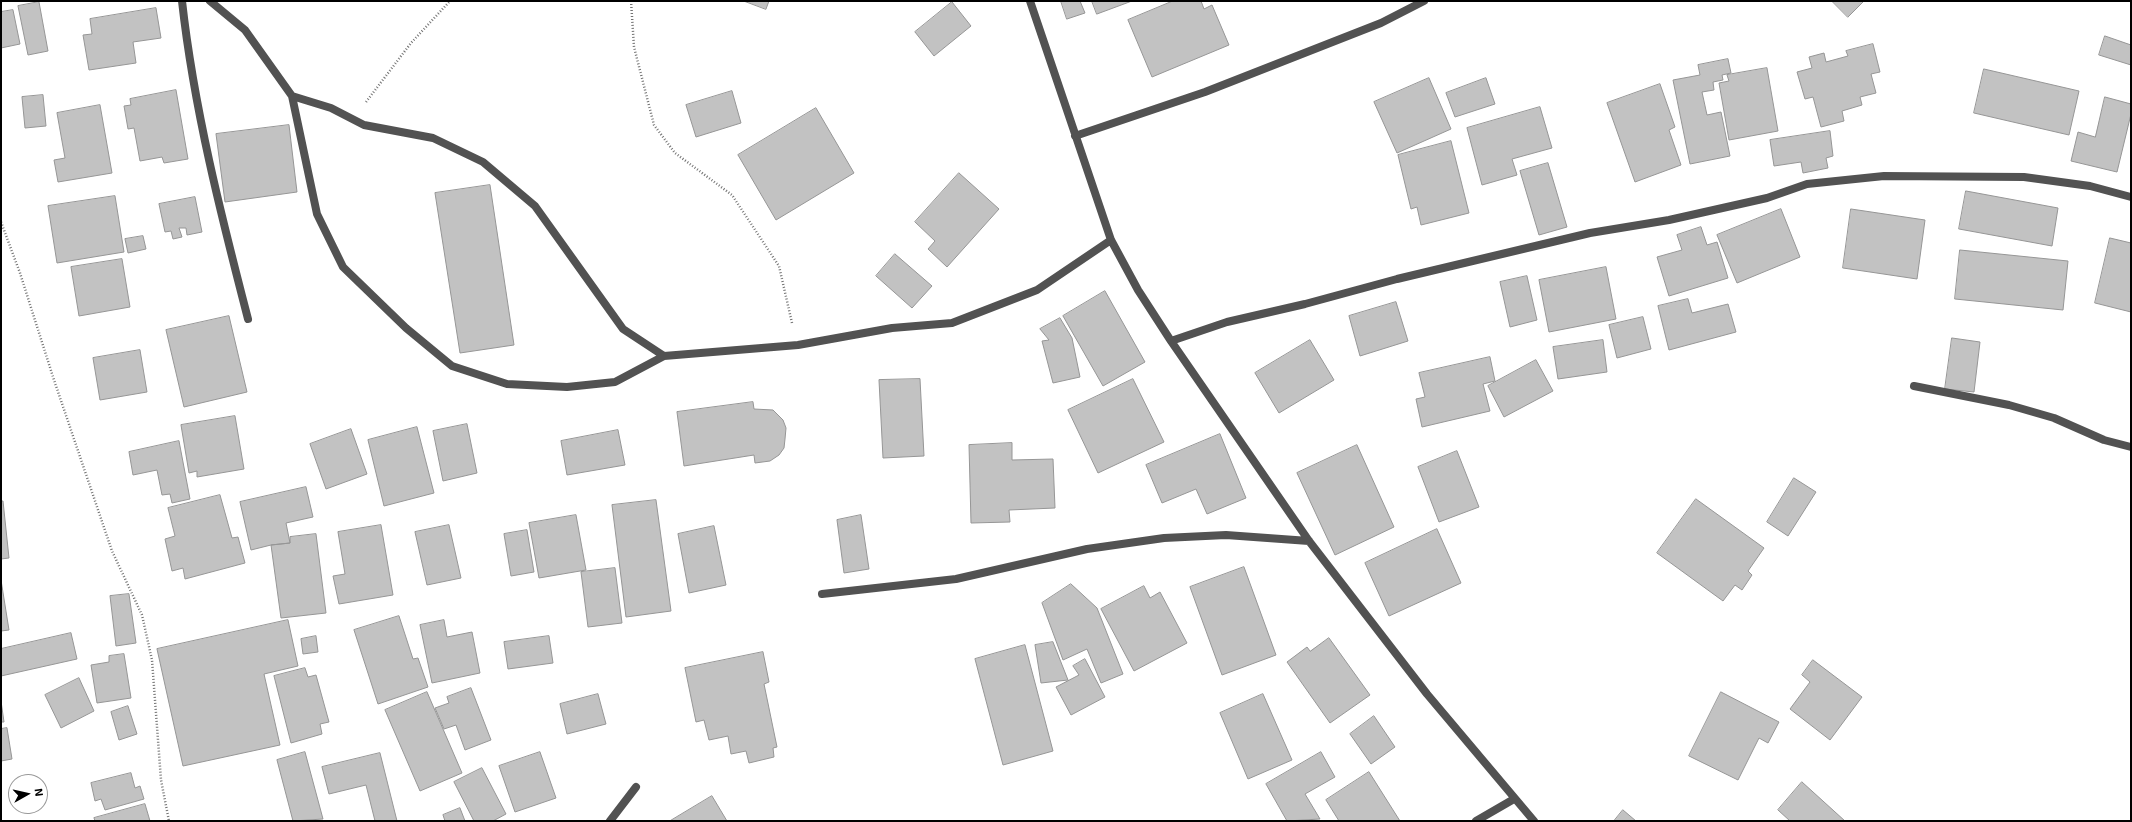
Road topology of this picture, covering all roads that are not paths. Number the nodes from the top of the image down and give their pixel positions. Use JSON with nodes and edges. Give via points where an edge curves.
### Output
{"nodes":[{"id":1,"x":182,"y":1,"type":"edge"},
{"id":2,"x":210,"y":1,"type":"edge"},
{"id":3,"x":1030,"y":1,"type":"edge"},
{"id":4,"x":1424,"y":1,"type":"edge"},
{"id":5,"x":292,"y":96,"type":"junction"},
{"id":6,"x":1075,"y":136,"type":"junction"},
{"id":7,"x":2131,"y":197,"type":"edge"},
{"id":8,"x":1111,"y":240,"type":"junction"},
{"id":9,"x":248,"y":319,"type":"dead end"},
{"id":10,"x":1171,"y":341,"type":"junction"},
{"id":11,"x":664,"y":356,"type":"junction"},
{"id":12,"x":1914,"y":386,"type":"dead end"},
{"id":13,"x":2131,"y":447,"type":"edge"},
{"id":14,"x":1309,"y":541,"type":"junction"},
{"id":15,"x":822,"y":594,"type":"dead end"},
{"id":16,"x":636,"y":787,"type":"dead end"},
{"id":17,"x":1514,"y":799,"type":"junction"},
{"id":18,"x":610,"y":821,"type":"edge"},
{"id":19,"x":1476,"y":821,"type":"edge"},
{"id":20,"x":1534,"y":821,"type":"edge"}],
"edges":[{"from":1,"to":9,"type":"street","via":[[216,194]]},
{"from":2,"to":5,"type":"street","via":[[245,30]]},
{"from":3,"to":6,"type":"street"},
{"from":4,"to":6,"type":"street","via":[[1381,23],[1233,81]]},
{"from":5,"to":11,"type":"street","via":[[331,108],[364,125],[433,138],[483,162],[535,206],[623,329]]},
{"from":5,"to":11,"type":"street","via":[[317,214],[343,267],[406,328],[452,366],[507,384],[567,387],[615,382]]},
{"from":6,"to":8,"type":"street"},
{"from":7,"to":10,"type":"street","via":[[2090,186],[2024,177],[1884,176],[1807,184],[1767,198],[1669,220],[1590,233],[1397,279],[1227,322]]},
{"from":8,"to":10,"type":"street","via":[[1138,290]]},
{"from":8,"to":11,"type":"street","via":[[1037,290],[952,324],[892,328],[798,345]]},
{"from":10,"to":14,"type":"street"},
{"from":12,"to":13,"type":"street","via":[[2009,404],[2054,418],[2104,440]]},
{"from":14,"to":15,"type":"street","via":[[1226,535],[1164,538],[1087,549],[956,579]]},
{"from":14,"to":17,"type":"street","via":[[1427,694]]},
{"from":16,"to":18,"type":"street"},
{"from":17,"to":19,"type":"street"},
{"from":17,"to":20,"type":"street"}]}
